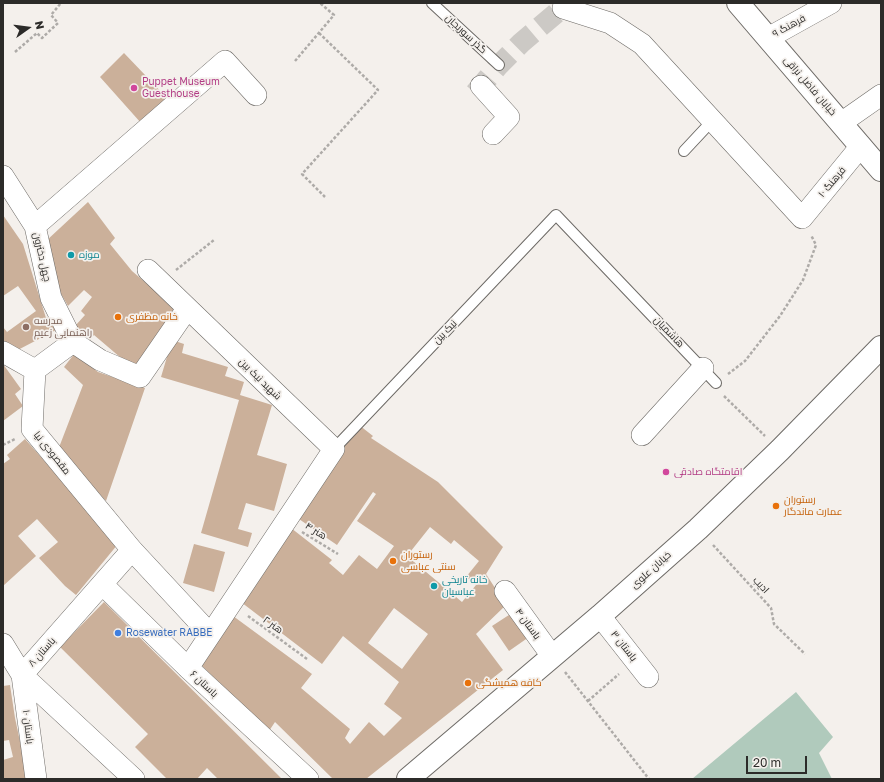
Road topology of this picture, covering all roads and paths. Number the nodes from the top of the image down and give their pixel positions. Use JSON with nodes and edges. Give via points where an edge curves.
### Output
{"nodes":[{"id":1,"x":61,"y":3,"type":"edge"},
{"id":2,"x":320,"y":3,"type":"edge"},
{"id":3,"x":432,"y":3,"type":"edge"},
{"id":4,"x":738,"y":3,"type":"edge"},
{"id":5,"x":831,"y":3,"type":"edge"},
{"id":6,"x":563,"y":8,"type":"dead end"},
{"id":7,"x":319,"y":33,"type":"junction"},
{"id":8,"x":768,"y":38,"type":"junction"},
{"id":9,"x":15,"y":52,"type":"dead end"},
{"id":10,"x":295,"y":61,"type":"dead end"},
{"id":11,"x":499,"y":65,"type":"dead end"},
{"id":12,"x":481,"y":86,"type":"dead end"},
{"id":13,"x":256,"y":95,"type":"dead end"},
{"id":14,"x":881,"y":95,"type":"edge"},
{"id":15,"x":712,"y":121,"type":"junction"},
{"id":16,"x":842,"y":123,"type":"junction"},
{"id":17,"x":493,"y":134,"type":"dead end"},
{"id":18,"x":861,"y":146,"type":"junction"},
{"id":19,"x":684,"y":151,"type":"dead end"},
{"id":20,"x":881,"y":170,"type":"edge"},
{"id":21,"x":3,"y":176,"type":"edge"},
{"id":22,"x":325,"y":197,"type":"dead end"},
{"id":23,"x":556,"y":215,"type":"joint"},
{"id":24,"x":802,"y":218,"type":"junction"},
{"id":25,"x":35,"y":226,"type":"junction"},
{"id":26,"x":214,"y":240,"type":"dead end"},
{"id":27,"x":154,"y":276,"type":"joint"},
{"id":28,"x":187,"y":309,"type":"junction"},
{"id":29,"x":73,"y":342,"type":"junction"},
{"id":30,"x":881,"y":347,"type":"edge"},
{"id":31,"x":3,"y":352,"type":"edge"},
{"id":32,"x":35,"y":370,"type":"junction"},
{"id":33,"x":710,"y":375,"type":"junction"},
{"id":34,"x":642,"y":435,"type":"dead end"},
{"id":35,"x":334,"y":448,"type":"junction"},
{"id":36,"x":780,"y":450,"type":"junction"},
{"id":37,"x":285,"y":521,"type":"junction"},
{"id":38,"x":698,"y":529,"type":"junction"},
{"id":39,"x":132,"y":550,"type":"junction"},
{"id":40,"x":338,"y":554,"type":"dead end"},
{"id":41,"x":103,"y":585,"type":"junction"},
{"id":42,"x":505,"y":591,"type":"dead end"},
{"id":43,"x":230,"y":603,"type":"junction"},
{"id":44,"x":600,"y":616,"type":"junction"},
{"id":45,"x":210,"y":634,"type":"junction"},
{"id":46,"x":3,"y":644,"type":"edge"},
{"id":47,"x":805,"y":654,"type":"dead end"},
{"id":48,"x":552,"y":656,"type":"junction"},
{"id":49,"x":307,"y":659,"type":"dead end"},
{"id":50,"x":188,"y":668,"type":"junction"},
{"id":51,"x":620,"y":674,"type":"dead end"},
{"id":52,"x":22,"y":675,"type":"junction"},
{"id":53,"x":648,"y":677,"type":"dead end"},
{"id":54,"x":588,"y":701,"type":"junction"},
{"id":55,"x":36,"y":779,"type":"edge"},
{"id":56,"x":134,"y":779,"type":"edge"},
{"id":57,"x":308,"y":779,"type":"edge"},
{"id":58,"x":408,"y":779,"type":"edge"},
{"id":59,"x":649,"y":779,"type":"edge"}],
"edges":[{"from":1,"to":9,"type":"path","via":[[51,15],[58,23],[42,38],[37,32]]},
{"from":2,"to":7,"type":"path","via":[[334,15]]},
{"from":3,"to":11,"type":"lane","name":"گذر سوریجان"},
{"from":4,"to":8,"type":"main road","name":"خیابان فاضل نراقی"},
{"from":5,"to":8,"type":"street","name":"فرهنگ ۹"},
{"from":6,"to":15,"type":"street","via":[[610,23],[642,44]]},
{"from":7,"to":10,"type":"path"},
{"from":7,"to":22,"type":"path","via":[[378,90],[302,174]]},
{"from":8,"to":16,"type":"main road","name":"خیابان فاضل نراقی"},
{"from":12,"to":17,"type":"street","via":[[509,117]]},
{"from":13,"to":25,"type":"street","via":[[225,61]]},
{"from":14,"to":16,"type":"street"},
{"from":15,"to":19,"type":"lane"},
{"from":15,"to":24,"type":"street"},
{"from":16,"to":18,"type":"main road","name":"خیابان فاضل نراقی"},
{"from":18,"to":20,"type":"main road","name":"خیابان فاضل نراقی"},
{"from":18,"to":24,"type":"street","name":"فرهنگ ۱۰"},
{"from":21,"to":25,"type":"street","name":"چهل دخترون"},
{"from":23,"to":33,"type":"lane","name":"هاشمیان"},
{"from":23,"to":35,"type":"lane","name":"نیک بین"},
{"from":24,"to":33,"type":"path","via":[[816,245],[803,280],[780,316],[745,361]]},
{"from":25,"to":29,"type":"street","name":"چهل دخترون","via":[[51,298]]},
{"from":26,"to":27,"type":"path"},
{"from":27,"to":28,"type":"street","name":"شهید نیک بین"},
{"from":28,"to":29,"type":"street","via":[[140,377],[100,360]]},
{"from":28,"to":35,"type":"street","name":"شهید نیک بین"},
{"from":29,"to":32,"type":"street"},
{"from":30,"to":36,"type":"main road","name":"خیابان علوی"},
{"from":31,"to":32,"type":"street"},
{"from":32,"to":39,"type":"street","name":"مقصودی نیا","via":[[32,429]]},
{"from":33,"to":34,"type":"street"},
{"from":33,"to":36,"type":"path","via":[[719,392]]},
{"from":35,"to":37,"type":"street"},
{"from":36,"to":38,"type":"main road","name":"خیابان علوی"},
{"from":37,"to":40,"type":"path","name":"هنر ۴"},
{"from":37,"to":43,"type":"street"},
{"from":38,"to":44,"type":"main road","name":"خیابان علوی"},
{"from":38,"to":47,"type":"path","name":"ادیب","via":[[771,608],[774,624]]},
{"from":39,"to":41,"type":"street","name":"باستان ۸"},
{"from":39,"to":45,"type":"street","name":"مقصودی نیا"},
{"from":41,"to":50,"type":"street","name":"باستان ۶"},
{"from":41,"to":52,"type":"street","name":"باستان ۸"},
{"from":42,"to":48,"type":"street","name":"باستان ۴"},
{"from":43,"to":45,"type":"street"},
{"from":43,"to":49,"type":"path","name":"هنر ۲"},
{"from":44,"to":48,"type":"main road","name":"خیابان علوی"},
{"from":44,"to":53,"type":"street","name":"باستان ۳"},
{"from":45,"to":50,"type":"street"},
{"from":46,"to":52,"type":"street"},
{"from":48,"to":54,"type":"path"},
{"from":48,"to":58,"type":"main road","name":"خیابان علوی"},
{"from":50,"to":57,"type":"street","name":"باستان ۶"},
{"from":51,"to":54,"type":"path"},
{"from":52,"to":55,"type":"street","name":"باستان ۱۰"},
{"from":52,"to":56,"type":"street","name":"باستان ۸"},
{"from":54,"to":59,"type":"path"}]}
